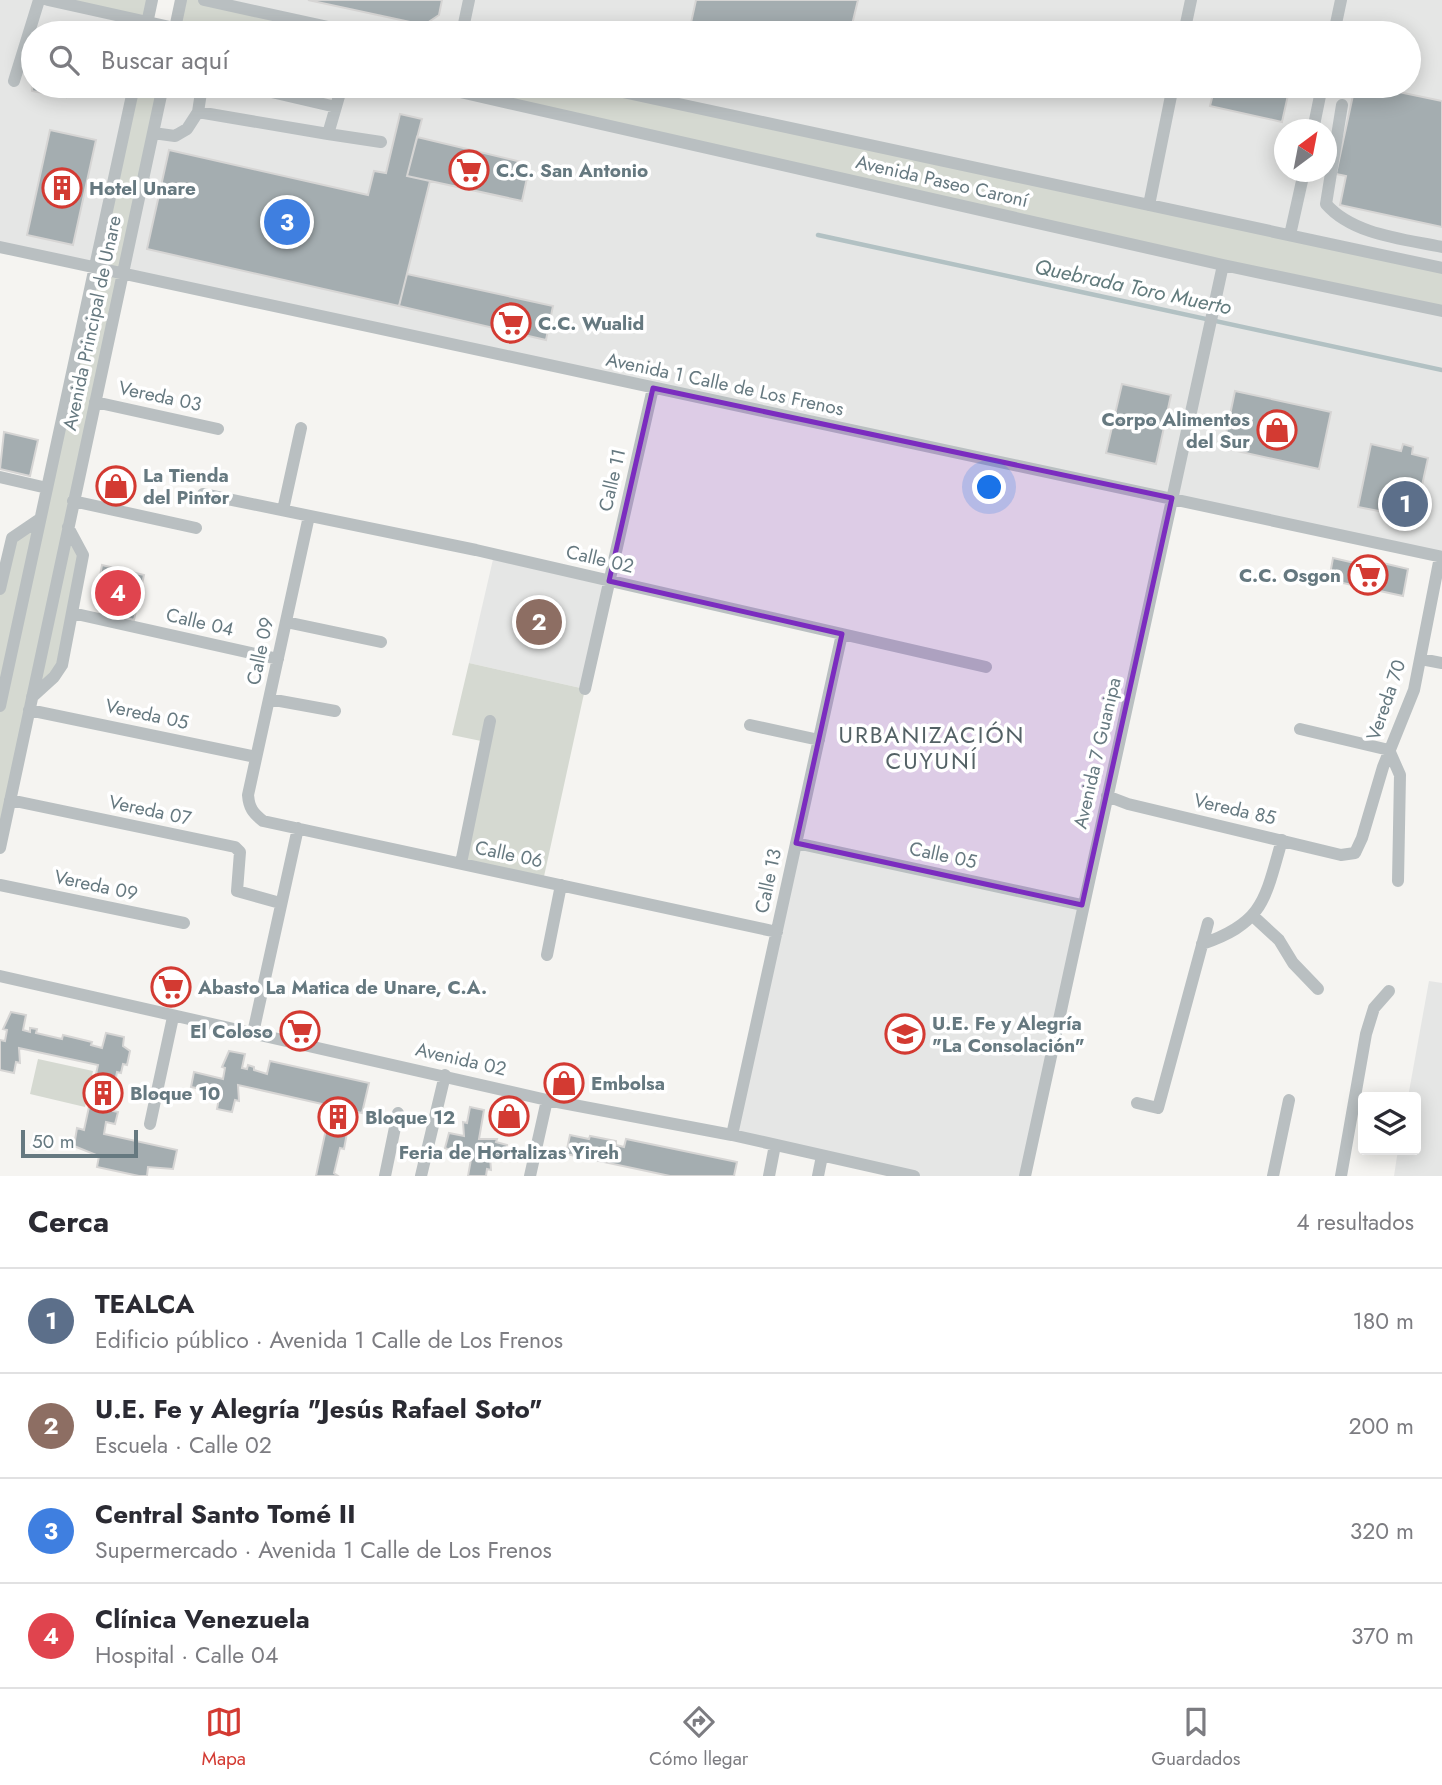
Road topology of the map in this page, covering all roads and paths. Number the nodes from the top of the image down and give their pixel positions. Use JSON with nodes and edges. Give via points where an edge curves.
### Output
{"nodes":[{"id":1,"x":39,"y":0,"type":"edge"},
{"id":2,"x":47,"y":0,"type":"edge"},
{"id":3,"x":152,"y":0,"type":"edge"},
{"id":4,"x":181,"y":0,"type":"edge"},
{"id":5,"x":204,"y":0,"type":"edge"},
{"id":6,"x":469,"y":0,"type":"edge"},
{"id":7,"x":1191,"y":0,"type":"edge"},
{"id":8,"x":1341,"y":0,"type":"edge"},
{"id":9,"x":34,"y":21,"type":"edge"},
{"id":10,"x":121,"y":21,"type":"edge"},
{"id":11,"x":148,"y":21,"type":"edge"},
{"id":12,"x":177,"y":21,"type":"edge"},
{"id":13,"x":301,"y":21,"type":"edge"},
{"id":14,"x":465,"y":21,"type":"edge"},
{"id":15,"x":1187,"y":21,"type":"edge"},
{"id":16,"x":1337,"y":21,"type":"edge"},
{"id":17,"x":21,"y":64,"type":"edge"},
{"id":18,"x":14,"y":81,"type":"dead end"},
{"id":19,"x":131,"y":98,"type":"edge"},
{"id":20,"x":160,"y":98,"type":"edge"},
{"id":21,"x":200,"y":98,"type":"edge"},
{"id":22,"x":297,"y":98,"type":"edge"},
{"id":23,"x":339,"y":98,"type":"edge"},
{"id":24,"x":487,"y":98,"type":"edge"},
{"id":25,"x":651,"y":98,"type":"edge"},
{"id":26,"x":1171,"y":98,"type":"edge"},
{"id":27,"x":1320,"y":98,"type":"edge"},
{"id":28,"x":1342,"y":105,"type":"dead end"},
{"id":29,"x":336,"y":107,"type":"junction"},
{"id":30,"x":198,"y":112,"type":"junction"},
{"id":31,"x":1315,"y":119,"type":"edge"},
{"id":32,"x":153,"y":133,"type":"junction"},
{"id":33,"x":328,"y":134,"type":"junction"},
{"id":34,"x":381,"y":142,"type":"dead end"},
{"id":35,"x":1302,"y":182,"type":"edge"},
{"id":36,"x":1149,"y":205,"type":"junction"},
{"id":37,"x":1290,"y":235,"type":"junction"},
{"id":38,"x":0,"y":247,"type":"edge"},
{"id":39,"x":1442,"y":247,"type":"edge"},
{"id":40,"x":1223,"y":265,"type":"junction"},
{"id":41,"x":95,"y":268,"type":"junction"},
{"id":42,"x":1442,"y":268,"type":"edge"},
{"id":43,"x":122,"y":274,"type":"junction"},
{"id":44,"x":1442,"y":311,"type":"edge"},
{"id":45,"x":653,"y":388,"type":"junction"},
{"id":46,"x":95,"y":402,"type":"junction"},
{"id":47,"x":301,"y":428,"type":"dead end"},
{"id":48,"x":218,"y":429,"type":"dead end"},
{"id":49,"x":0,"y":477,"type":"edge"},
{"id":50,"x":47,"y":488,"type":"junction"},
{"id":51,"x":203,"y":494,"type":"dead end"},
{"id":52,"x":1172,"y":498,"type":"junction"},
{"id":53,"x":74,"y":500,"type":"junction"},
{"id":54,"x":283,"y":510,"type":"junction"},
{"id":55,"x":309,"y":516,"type":"junction"},
{"id":56,"x":40,"y":519,"type":"junction"},
{"id":57,"x":68,"y":527,"type":"junction"},
{"id":58,"x":196,"y":528,"type":"dead end"},
{"id":59,"x":1441,"y":557,"type":"edge"},
{"id":60,"x":609,"y":581,"type":"junction"},
{"id":61,"x":0,"y":589,"type":"edge"},
{"id":62,"x":72,"y":613,"type":"junction"},
{"id":63,"x":286,"y":622,"type":"junction"},
{"id":64,"x":842,"y":634,"type":"junction"},
{"id":65,"x":381,"y":642,"type":"dead end"},
{"id":66,"x":278,"y":659,"type":"junction"},
{"id":67,"x":1421,"y":659,"type":"junction"},
{"id":68,"x":1442,"y":663,"type":"edge"},
{"id":69,"x":986,"y":667,"type":"dead end"},
{"id":70,"x":2,"y":685,"type":"edge"},
{"id":71,"x":585,"y":689,"type":"dead end"},
{"id":72,"x":269,"y":699,"type":"junction"},
{"id":73,"x":30,"y":703,"type":"junction"},
{"id":74,"x":0,"y":704,"type":"edge"},
{"id":75,"x":335,"y":712,"type":"dead end"},
{"id":76,"x":489,"y":722,"type":"dead end"},
{"id":77,"x":750,"y":725,"type":"dead end"},
{"id":78,"x":1300,"y":729,"type":"dead end"},
{"id":79,"x":819,"y":740,"type":"junction"},
{"id":80,"x":1389,"y":750,"type":"junction"},
{"id":81,"x":256,"y":757,"type":"junction"},
{"id":82,"x":248,"y":795,"type":"joint"},
{"id":83,"x":1107,"y":796,"type":"junction"},
{"id":84,"x":10,"y":800,"type":"junction"},
{"id":85,"x":298,"y":828,"type":"junction"},
{"id":86,"x":1282,"y":840,"type":"junction"},
{"id":87,"x":796,"y":843,"type":"junction"},
{"id":88,"x":0,"y":848,"type":"edge"},
{"id":89,"x":1355,"y":853,"type":"joint"},
{"id":90,"x":461,"y":863,"type":"junction"},
{"id":91,"x":1398,"y":881,"type":"dead end"},
{"id":92,"x":0,"y":885,"type":"edge"},
{"id":93,"x":561,"y":886,"type":"junction"},
{"id":94,"x":280,"y":903,"type":"junction"},
{"id":95,"x":1082,"y":905,"type":"junction"},
{"id":96,"x":1253,"y":916,"type":"junction"},
{"id":97,"x":184,"y":923,"type":"dead end"},
{"id":98,"x":1208,"y":923,"type":"dead end"},
{"id":99,"x":777,"y":932,"type":"junction"},
{"id":100,"x":1202,"y":944,"type":"junction"},
{"id":101,"x":547,"y":955,"type":"dead end"},
{"id":102,"x":0,"y":976,"type":"edge"},
{"id":103,"x":1318,"y":989,"type":"dead end"},
{"id":104,"x":1390,"y":991,"type":"dead end"},
{"id":105,"x":173,"y":1017,"type":"junction"},
{"id":106,"x":253,"y":1033,"type":"junction"},
{"id":107,"x":445,"y":1074,"type":"junction"},
{"id":108,"x":547,"y":1100,"type":"junction"},
{"id":109,"x":1289,"y":1100,"type":"dead end"},
{"id":110,"x":1137,"y":1103,"type":"dead end"},
{"id":111,"x":398,"y":1113,"type":"dead end"},
{"id":112,"x":150,"y":1124,"type":"dead end"},
{"id":113,"x":732,"y":1135,"type":"junction"},
{"id":114,"x":775,"y":1145,"type":"junction"},
{"id":115,"x":822,"y":1156,"type":"junction"},
{"id":116,"x":385,"y":1176,"type":"edge"},
{"id":117,"x":421,"y":1176,"type":"edge"},
{"id":118,"x":530,"y":1176,"type":"edge"},
{"id":119,"x":769,"y":1176,"type":"edge"},
{"id":120,"x":818,"y":1176,"type":"edge"},
{"id":121,"x":914,"y":1176,"type":"edge"},
{"id":122,"x":1025,"y":1176,"type":"edge"},
{"id":123,"x":1273,"y":1176,"type":"edge"},
{"id":124,"x":1341,"y":1176,"type":"edge"}],
"edges":[{"from":1,"to":9,"type":"street"},
{"from":2,"to":10,"type":"street"},
{"from":3,"to":11,"type":"street"},
{"from":4,"to":12,"type":"street"},
{"from":5,"to":13,"type":"street"},
{"from":6,"to":14,"type":"street"},
{"from":7,"to":15,"type":"street"},
{"from":8,"to":16,"type":"street"},
{"from":17,"to":18,"type":"street"},
{"from":19,"to":41,"type":"street","name":"Avenida Principal de Unare"},
{"from":20,"to":32,"type":"street","name":"Avenida Principal de Unare"},
{"from":21,"to":30,"type":"street"},
{"from":22,"to":29,"type":"street"},
{"from":23,"to":29,"type":"street"},
{"from":24,"to":40,"type":"street","name":"Avenida Paseo Caroní"},
{"from":25,"to":36,"type":"street","name":"Avenida Paseo Caroní"},
{"from":26,"to":36,"type":"street"},
{"from":27,"to":31,"type":"street"},
{"from":28,"to":39,"type":"street","via":[[1326,204],[1352,224]]},
{"from":29,"to":33,"type":"street"},
{"from":30,"to":32,"type":"street","via":[[187,129],[175,136]]},
{"from":30,"to":33,"type":"street"},
{"from":32,"to":43,"type":"street","name":"Avenida Principal de Unare"},
{"from":33,"to":34,"type":"street"},
{"from":35,"to":37,"type":"street"},
{"from":36,"to":37,"type":"street","name":"Avenida Paseo Caroní"},
{"from":37,"to":42,"type":"street","name":"Avenida Paseo Caroní"},
{"from":38,"to":41,"type":"street","name":"Avenida 1 Calle de Los Frenos"},
{"from":40,"to":44,"type":"street","name":"Avenida Paseo Caroní"},
{"from":40,"to":52,"type":"street","name":"Avenida 7 Guanipa"},
{"from":41,"to":43,"type":"street","name":"Avenida 1 Calle de Los Frenos"},
{"from":41,"to":50,"type":"street","name":"Avenida Principal de Unare"},
{"from":43,"to":45,"type":"street","name":"Avenida 1 Calle de Los Frenos"},
{"from":43,"to":46,"type":"street","name":"Avenida Principal de Unare"},
{"from":45,"to":52,"type":"street","name":"Avenida 1 Calle de Los Frenos"},
{"from":45,"to":60,"type":"street","name":"Calle 11"},
{"from":46,"to":48,"type":"street","name":"Vereda 03"},
{"from":46,"to":53,"type":"street","name":"Avenida Principal de Unare"},
{"from":47,"to":54,"type":"street"},
{"from":49,"to":50,"type":"street"},
{"from":50,"to":56,"type":"street","name":"Avenida Principal de Unare"},
{"from":51,"to":54,"type":"street","name":"Calle 02"},
{"from":52,"to":59,"type":"street","name":"Avenida 1 Calle de Los Frenos"},
{"from":52,"to":83,"type":"street","name":"Avenida 7 Guanipa"},
{"from":53,"to":57,"type":"street","name":"Avenida Principal de Unare"},
{"from":53,"to":58,"type":"street"},
{"from":54,"to":55,"type":"street","name":"Calle 02"},
{"from":55,"to":60,"type":"street","name":"Calle 02"},
{"from":55,"to":63,"type":"street","name":"Calle 09"},
{"from":56,"to":61,"type":"street","via":[[12,538]]},
{"from":56,"to":70,"type":"street","name":"Avenida Principal de Unare"},
{"from":57,"to":62,"type":"street","via":[[83,555]]},
{"from":57,"to":73,"type":"street","name":"Avenida Principal de Unare"},
{"from":59,"to":67,"type":"street","name":"Vereda 70"},
{"from":60,"to":64,"type":"street","name":"Calle 02"},
{"from":60,"to":71,"type":"street","name":"Calle 11"},
{"from":62,"to":66,"type":"street","name":"Calle 04"},
{"from":62,"to":73,"type":"street","via":[[58,672]]},
{"from":63,"to":65,"type":"street"},
{"from":63,"to":66,"type":"street","name":"Calle 09"},
{"from":64,"to":69,"type":"street","name":"Calle 02"},
{"from":64,"to":79,"type":"street","name":"Calle 13"},
{"from":66,"to":72,"type":"street","name":"Calle 09"},
{"from":67,"to":68,"type":"street"},
{"from":67,"to":80,"type":"street","name":"Vereda 70","via":[[1414,690]]},
{"from":70,"to":74,"type":"street","name":"Avenida Principal de Unare"},
{"from":72,"to":75,"type":"street"},
{"from":72,"to":81,"type":"street","name":"Calle 09"},
{"from":73,"to":81,"type":"street","name":"Vereda 05"},
{"from":73,"to":84,"type":"street","name":"Avenida Principal de Unare"},
{"from":76,"to":90,"type":"street"},
{"from":77,"to":79,"type":"street"},
{"from":78,"to":80,"type":"street"},
{"from":79,"to":87,"type":"street","name":"Calle 13"},
{"from":80,"to":89,"type":"street","name":"Vereda 70"},
{"from":80,"to":91,"type":"street","via":[[1400,775]]},
{"from":81,"to":82,"type":"street","name":"Calle 09"},
{"from":82,"to":85,"type":"street","name":"Calle 06","via":[[249,806],[263,821]]},
{"from":83,"to":86,"type":"street","name":"Vereda 85"},
{"from":83,"to":95,"type":"street","name":"Avenida 7 Guanipa"},
{"from":84,"to":88,"type":"street","name":"Avenida Principal de Unare"},
{"from":84,"to":94,"type":"street","name":"Vereda 07","via":[[235,847],[240,852],[236,888],[240,893]]},
{"from":85,"to":90,"type":"street","name":"Calle 06"},
{"from":85,"to":94,"type":"street"},
{"from":86,"to":89,"type":"street","name":"Vereda 85","via":[[1341,855]]},
{"from":86,"to":96,"type":"street","via":[[1271,880]]},
{"from":87,"to":95,"type":"street","name":"Calle 05"},
{"from":87,"to":99,"type":"street","name":"Calle 13"},
{"from":90,"to":93,"type":"street","name":"Calle 06"},
{"from":92,"to":97,"type":"street","name":"Vereda 09"},
{"from":93,"to":99,"type":"street","name":"Calle 06"},
{"from":93,"to":101,"type":"street"},
{"from":94,"to":106,"type":"street"},
{"from":95,"to":122,"type":"street","name":"Avenida 7 Guanipa"},
{"from":96,"to":100,"type":"street","via":[[1240,929]]},
{"from":96,"to":103,"type":"street"},
{"from":98,"to":100,"type":"street"},
{"from":99,"to":113,"type":"street","name":"Calle 13"},
{"from":100,"to":110,"type":"street","via":[[1158,1108]]},
{"from":102,"to":105,"type":"street","name":"Avenida 02"},
{"from":104,"to":124,"type":"street","via":[[1374,1007],[1366,1034]]},
{"from":105,"to":106,"type":"street","name":"Avenida 02"},
{"from":105,"to":112,"type":"street"},
{"from":106,"to":107,"type":"street","name":"Avenida 02"},
{"from":107,"to":108,"type":"street","name":"Avenida 02"},
{"from":107,"to":117,"type":"street"},
{"from":108,"to":113,"type":"street","name":"Avenida 02"},
{"from":108,"to":118,"type":"street"},
{"from":109,"to":123,"type":"street"},
{"from":111,"to":116,"type":"street"},
{"from":113,"to":114,"type":"street","name":"Avenida 02"},
{"from":114,"to":115,"type":"street","name":"Avenida 02"},
{"from":114,"to":119,"type":"street"},
{"from":115,"to":120,"type":"street"},
{"from":115,"to":121,"type":"street","name":"Avenida 02"}]}
